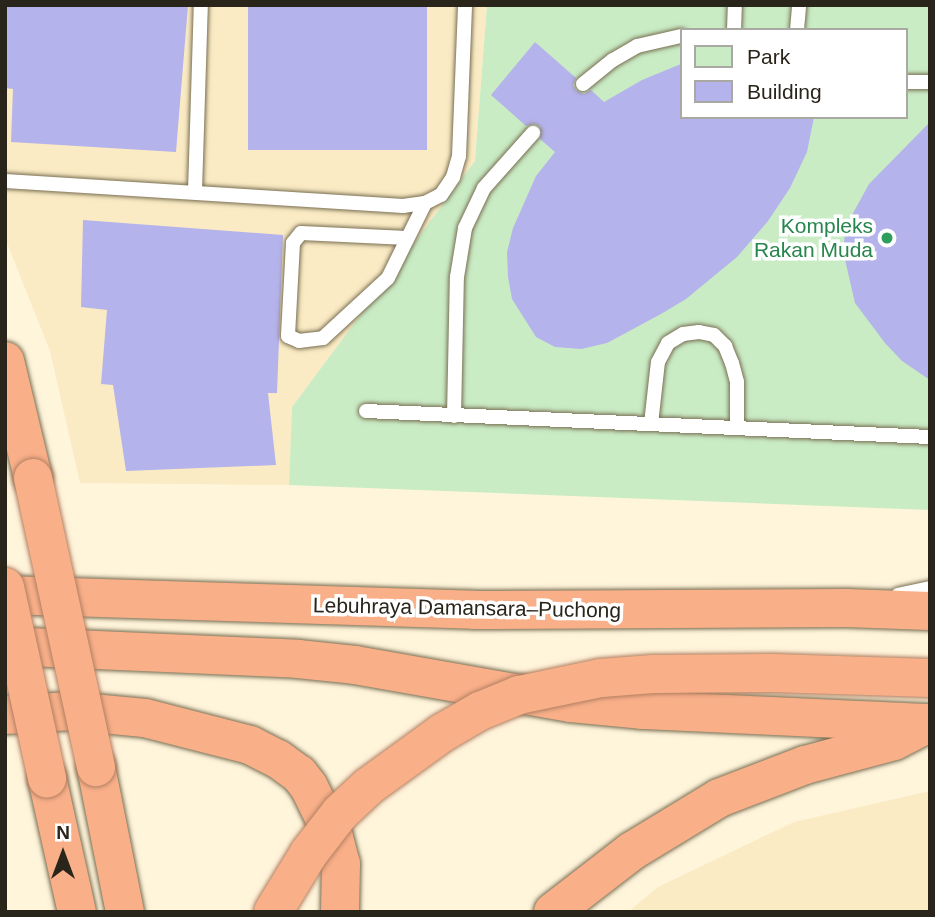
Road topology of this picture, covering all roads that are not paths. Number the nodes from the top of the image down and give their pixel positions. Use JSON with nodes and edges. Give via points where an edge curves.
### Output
{"nodes":[{"id":1,"x":201,"y":5,"type":"edge"},
{"id":2,"x":465,"y":5,"type":"edge"},
{"id":3,"x":735,"y":5,"type":"edge"},
{"id":4,"x":799,"y":5,"type":"edge"},
{"id":5,"x":734,"y":28,"type":"edge"},
{"id":6,"x":797,"y":28,"type":"edge"},
{"id":7,"x":680,"y":36,"type":"edge"},
{"id":8,"x":907,"y":82,"type":"edge"},
{"id":9,"x":930,"y":82,"type":"edge"},
{"id":10,"x":583,"y":84,"type":"dead end"},
{"id":11,"x":533,"y":133,"type":"dead end"},
{"id":12,"x":5,"y":181,"type":"edge"},
{"id":13,"x":195,"y":191,"type":"junction"},
{"id":14,"x":425,"y":203,"type":"junction"},
{"id":15,"x":407,"y":238,"type":"junction"},
{"id":16,"x":5,"y":362,"type":"edge"},
{"id":17,"x":366,"y":411,"type":"dead end"},
{"id":18,"x":454,"y":415,"type":"junction"},
{"id":19,"x":651,"y":424,"type":"junction"},
{"id":20,"x":737,"y":427,"type":"junction"},
{"id":21,"x":930,"y":437,"type":"edge"},
{"id":22,"x":5,"y":587,"type":"edge"},
{"id":23,"x":930,"y":588,"type":"edge"},
{"id":24,"x":5,"y":595,"type":"edge"},
{"id":25,"x":846,"y":608,"type":"junction"},
{"id":26,"x":930,"y":611,"type":"edge"},
{"id":27,"x":5,"y":646,"type":"edge"},
{"id":28,"x":930,"y":678,"type":"edge"},
{"id":29,"x":5,"y":715,"type":"edge"},
{"id":30,"x":930,"y":723,"type":"edge"},
{"id":31,"x":77,"y":912,"type":"edge"},
{"id":32,"x":125,"y":912,"type":"edge"},
{"id":33,"x":273,"y":912,"type":"edge"},
{"id":34,"x":340,"y":912,"type":"edge"},
{"id":35,"x":552,"y":912,"type":"edge"}],
"edges":[{"from":1,"to":13,"type":"lane"},
{"from":2,"to":14,"type":"lane","via":[[459,156],[441,195]]},
{"from":3,"to":5,"type":"lane"},
{"from":4,"to":6,"type":"lane"},
{"from":7,"to":10,"type":"lane","via":[[637,46]]},
{"from":8,"to":9,"type":"lane"},
{"from":11,"to":18,"type":"lane","via":[[484,188],[465,228],[457,277]]},
{"from":12,"to":13,"type":"lane"},
{"from":13,"to":14,"type":"lane","via":[[403,206]]},
{"from":14,"to":15,"type":"lane"},
{"from":15,"to":15,"type":"lane","via":[[388,278],[323,338],[299,341],[288,336],[293,243],[301,233]]},
{"from":16,"to":32,"type":"highway","bridge":true},
{"from":17,"to":18,"type":"lane"},
{"from":18,"to":19,"type":"lane"},
{"from":19,"to":20,"type":"lane"},
{"from":19,"to":20,"type":"lane","via":[[658,362],[668,343],[699,332],[714,335],[732,363],[737,382]]},
{"from":20,"to":21,"type":"lane"},
{"from":22,"to":31,"type":"highway","bridge":true},
{"from":23,"to":25,"type":"lane"},
{"from":24,"to":25,"type":"highway","name":"Lebuhraya Damansara–Puchong","via":[[474,610]]},
{"from":25,"to":26,"type":"highway","name":"Lebuhraya Damansara–Puchong"},
{"from":27,"to":30,"type":"highway","via":[[298,659],[571,703]]},
{"from":28,"to":33,"type":"highway","bridge":true,"via":[[653,674],[601,678],[519,695],[442,733],[369,786],[340,813],[309,853]]},
{"from":29,"to":34,"type":"highway","via":[[71,711],[145,718],[250,745],[278,759],[309,787],[334,838],[341,864]]},
{"from":30,"to":35,"type":"highway","via":[[894,741],[805,765],[719,798],[632,851]]}]}
